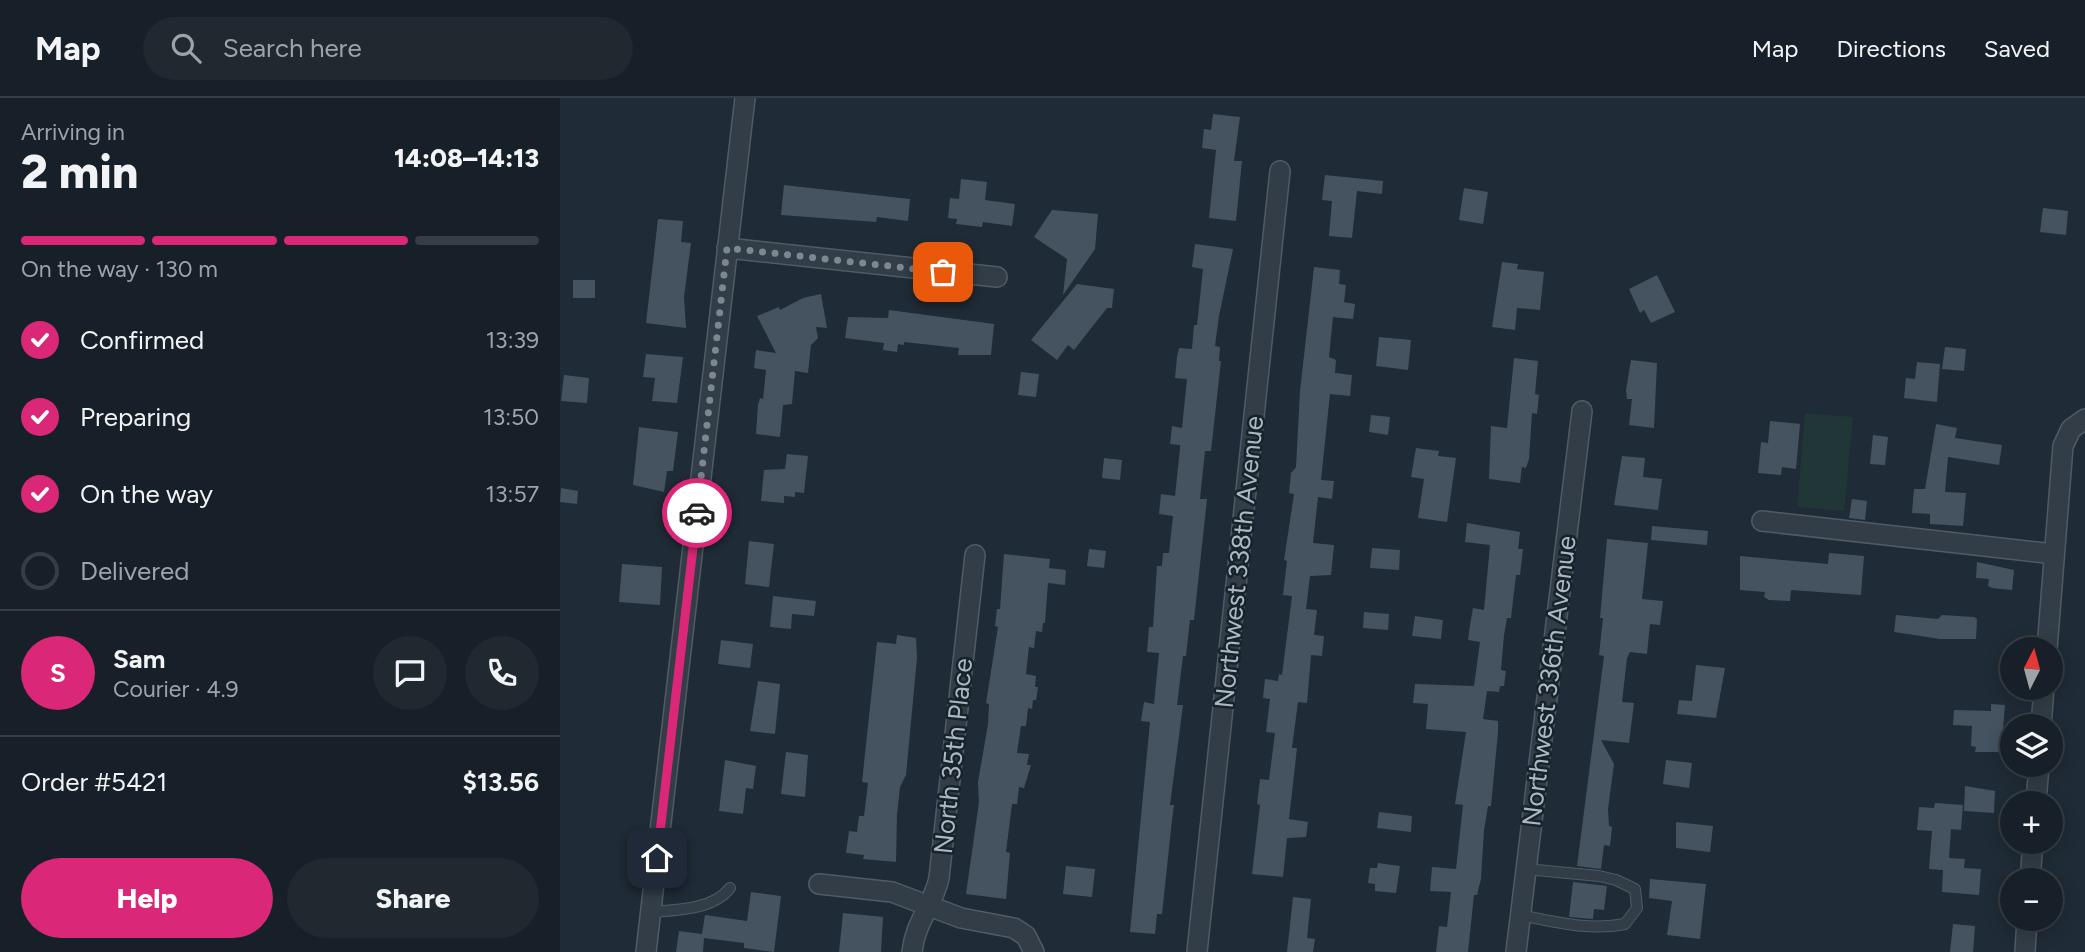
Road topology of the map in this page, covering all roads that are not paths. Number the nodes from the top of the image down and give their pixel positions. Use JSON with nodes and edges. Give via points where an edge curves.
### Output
{"nodes":[{"id":1,"x":745,"y":98,"type":"edge"},
{"id":2,"x":1280,"y":172,"type":"dead end"},
{"id":3,"x":727,"y":248,"type":"junction"},
{"id":4,"x":997,"y":278,"type":"dead end"},
{"id":5,"x":1583,"y":411,"type":"dead end"},
{"id":6,"x":2085,"y":419,"type":"edge"},
{"id":7,"x":1762,"y":522,"type":"dead end"},
{"id":8,"x":2054,"y":554,"type":"junction"},
{"id":9,"x":975,"y":555,"type":"dead end"},
{"id":10,"x":2048,"y":637,"type":"edge"},
{"id":11,"x":1526,"y":869,"type":"junction"},
{"id":12,"x":818,"y":884,"type":"dead end"},
{"id":13,"x":730,"y":888,"type":"dead end"},
{"id":14,"x":928,"y":907,"type":"junction"},
{"id":15,"x":651,"y":912,"type":"junction"},
{"id":16,"x":1520,"y":915,"type":"junction"},
{"id":17,"x":2027,"y":931,"type":"edge"},
{"id":18,"x":646,"y":952,"type":"edge"},
{"id":19,"x":912,"y":952,"type":"edge"},
{"id":20,"x":1034,"y":952,"type":"edge"},
{"id":21,"x":1197,"y":952,"type":"edge"},
{"id":22,"x":1516,"y":952,"type":"edge"},
{"id":23,"x":2025,"y":952,"type":"edge"}],
"edges":[{"from":1,"to":3,"type":"street"},
{"from":2,"to":21,"type":"street","name":"Northwest 338th Avenue"},
{"from":3,"to":4,"type":"street"},
{"from":3,"to":15,"type":"street"},
{"from":5,"to":11,"type":"street","name":"Northwest 336th Avenue"},
{"from":6,"to":8,"type":"street","via":[[2071,429],[2063,446]]},
{"from":7,"to":8,"type":"street"},
{"from":8,"to":10,"type":"street"},
{"from":9,"to":14,"type":"street","name":"North 35th Place","via":[[939,878]]},
{"from":11,"to":16,"type":"street","name":"Northwest 336th Avenue"},
{"from":11,"to":16,"type":"lane","via":[[1616,880],[1635,889],[1637,908],[1625,923],[1607,928]]},
{"from":12,"to":14,"type":"street","via":[[892,892]]},
{"from":13,"to":15,"type":"lane","via":[[723,897],[688,909]]},
{"from":14,"to":19,"type":"street","name":"North 35th Place","via":[[917,925]]},
{"from":14,"to":20,"type":"street","via":[[1014,928],[1026,936]]},
{"from":15,"to":18,"type":"street"},
{"from":16,"to":22,"type":"street","name":"Northwest 336th Avenue"},
{"from":17,"to":23,"type":"street"}]}
